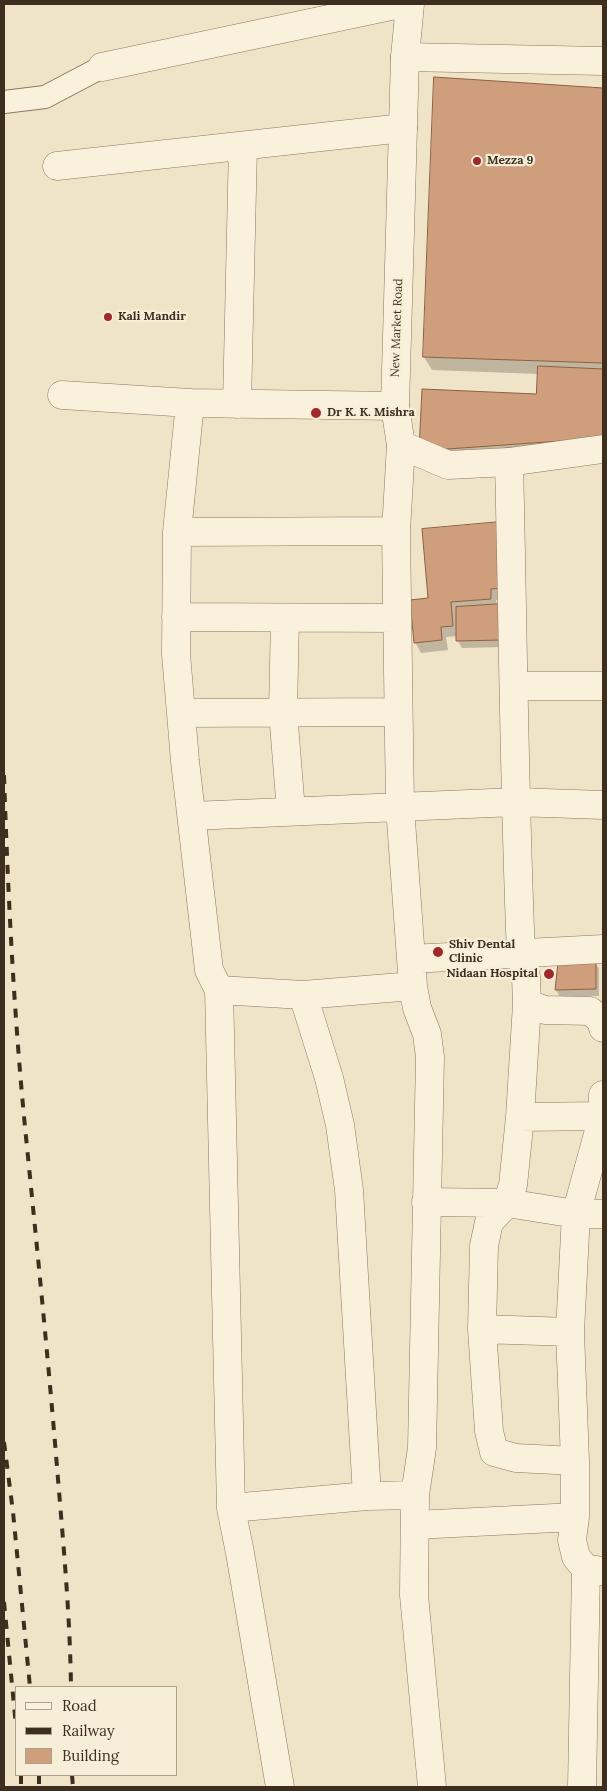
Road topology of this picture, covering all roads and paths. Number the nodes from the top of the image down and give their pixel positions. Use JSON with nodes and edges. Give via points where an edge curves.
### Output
{"nodes":[{"id":1,"x":400,"y":4,"type":"edge"},
{"id":2,"x":410,"y":4,"type":"edge"},
{"id":3,"x":405,"y":57,"type":"junction"},
{"id":4,"x":603,"y":61,"type":"edge"},
{"id":5,"x":102,"y":67,"type":"joint"},
{"id":6,"x":4,"y":102,"type":"edge"},
{"id":7,"x":403,"y":128,"type":"junction"},
{"id":8,"x":243,"y":146,"type":"junction"},
{"id":9,"x":57,"y":166,"type":"dead end"},
{"id":10,"x":62,"y":395,"type":"dead end"},
{"id":11,"x":190,"y":403,"type":"junction"},
{"id":12,"x":237,"y":404,"type":"junction"},
{"id":13,"x":395,"y":406,"type":"junction"},
{"id":14,"x":401,"y":445,"type":"junction"},
{"id":15,"x":603,"y":450,"type":"edge"},
{"id":16,"x":509,"y":462,"type":"junction"},
{"id":17,"x":396,"y":531,"type":"junction"},
{"id":18,"x":178,"y":532,"type":"junction"},
{"id":19,"x":176,"y":617,"type":"junction"},
{"id":20,"x":284,"y":618,"type":"junction"},
{"id":21,"x":397,"y":618,"type":"junction"},
{"id":22,"x":514,"y":686,"type":"junction"},
{"id":23,"x":603,"y":686,"type":"edge"},
{"id":24,"x":283,"y":712,"type":"junction"},
{"id":25,"x":398,"y":712,"type":"junction"},
{"id":26,"x":182,"y":713,"type":"junction"},
{"id":27,"x":515,"y":802,"type":"junction"},
{"id":28,"x":603,"y":805,"type":"edge"},
{"id":29,"x":400,"y":807,"type":"junction"},
{"id":30,"x":291,"y":811,"type":"junction"},
{"id":31,"x":192,"y":816,"type":"junction"},
{"id":32,"x":603,"y":949,"type":"edge"},
{"id":33,"x":521,"y":954,"type":"junction"},
{"id":34,"x":411,"y":959,"type":"junction"},
{"id":35,"x":413,"y":986,"type":"junction"},
{"id":36,"x":218,"y":990,"type":"junction"},
{"id":37,"x":303,"y":995,"type":"junction"},
{"id":38,"x":527,"y":1004,"type":"junction"},
{"id":39,"x":603,"y":1028,"type":"edge"},
{"id":40,"x":603,"y":1105,"type":"edge"},
{"id":41,"x":520,"y":1117,"type":"junction"},
{"id":42,"x":426,"y":1202,"type":"junction"},
{"id":43,"x":507,"y":1203,"type":"junction"},
{"id":44,"x":576,"y":1214,"type":"junction"},
{"id":45,"x":603,"y":1214,"type":"edge"},
{"id":46,"x":482,"y":1329,"type":"junction"},
{"id":47,"x":570,"y":1332,"type":"junction"},
{"id":48,"x":575,"y":1461,"type":"junction"},
{"id":49,"x":367,"y":1496,"type":"junction"},
{"id":50,"x":415,"y":1496,"type":"junction"},
{"id":51,"x":231,"y":1508,"type":"junction"},
{"id":52,"x":575,"y":1517,"type":"junction"},
{"id":53,"x":416,"y":1525,"type":"junction"},
{"id":54,"x":594,"y":1570,"type":"edge"},
{"id":55,"x":280,"y":1787,"type":"edge"},
{"id":56,"x":432,"y":1787,"type":"edge"},
{"id":57,"x":582,"y":1787,"type":"edge"}],
"edges":[{"from":1,"to":5,"type":"street"},
{"from":2,"to":3,"type":"street","name":"New Market Road"},
{"from":3,"to":4,"type":"street"},
{"from":3,"to":7,"type":"street","name":"New Market Road"},
{"from":5,"to":6,"type":"street","via":[[45,97]]},
{"from":7,"to":8,"type":"street"},
{"from":7,"to":13,"type":"street","name":"New Market Road"},
{"from":8,"to":9,"type":"street"},
{"from":8,"to":12,"type":"street"},
{"from":10,"to":11,"type":"street"},
{"from":11,"to":12,"type":"street"},
{"from":11,"to":18,"type":"street"},
{"from":12,"to":13,"type":"street"},
{"from":13,"to":14,"type":"street","name":"New Market Road"},
{"from":14,"to":16,"type":"street","via":[[448,465]]},
{"from":14,"to":17,"type":"street","name":"New Market Road"},
{"from":15,"to":16,"type":"street"},
{"from":16,"to":22,"type":"street"},
{"from":17,"to":18,"type":"street"},
{"from":17,"to":21,"type":"street","name":"New Market Road"},
{"from":18,"to":19,"type":"street"},
{"from":19,"to":20,"type":"street"},
{"from":19,"to":26,"type":"street"},
{"from":20,"to":21,"type":"street"},
{"from":20,"to":24,"type":"street"},
{"from":21,"to":25,"type":"street","name":"New Market Road"},
{"from":22,"to":23,"type":"street"},
{"from":22,"to":27,"type":"street"},
{"from":24,"to":25,"type":"street"},
{"from":24,"to":26,"type":"street"},
{"from":24,"to":30,"type":"street"},
{"from":25,"to":29,"type":"street","name":"New Market Road"},
{"from":26,"to":31,"type":"street"},
{"from":27,"to":28,"type":"street"},
{"from":27,"to":29,"type":"street"},
{"from":27,"to":33,"type":"street"},
{"from":29,"to":30,"type":"street"},
{"from":29,"to":34,"type":"street","name":"New Market Road"},
{"from":30,"to":31,"type":"street"},
{"from":31,"to":36,"type":"street","via":[[209,970]]},
{"from":32,"to":33,"type":"street"},
{"from":33,"to":34,"type":"street"},
{"from":33,"to":38,"type":"street"},
{"from":34,"to":35,"type":"street","name":"New Market Road"},
{"from":35,"to":37,"type":"street"},
{"from":35,"to":42,"type":"street","name":"New Market Road","via":[[430,1057]]},
{"from":36,"to":37,"type":"street"},
{"from":36,"to":51,"type":"street"},
{"from":37,"to":49,"type":"street","via":[[329,1078],[340,1125],[349,1190]]},
{"from":38,"to":39,"type":"street","via":[[545,1010],[590,1011],[602,1021]]},
{"from":38,"to":41,"type":"street"},
{"from":40,"to":41,"type":"street"},
{"from":40,"to":44,"type":"street"},
{"from":41,"to":43,"type":"street","via":[[513,1185]]},
{"from":42,"to":43,"type":"street"},
{"from":42,"to":50,"type":"street","name":"New Market Road","via":[[422,1448]]},
{"from":43,"to":44,"type":"street"},
{"from":43,"to":46,"type":"street","via":[[490,1222],[484,1246]]},
{"from":44,"to":45,"type":"street"},
{"from":44,"to":47,"type":"street"},
{"from":46,"to":47,"type":"street"},
{"from":46,"to":48,"type":"street","via":[[494,1452],[516,1458]]},
{"from":47,"to":48,"type":"street"},
{"from":48,"to":52,"type":"street"},
{"from":49,"to":50,"type":"street"},
{"from":49,"to":51,"type":"street"},
{"from":50,"to":53,"type":"street","name":"New Market Road"},
{"from":51,"to":55,"type":"street"},
{"from":52,"to":53,"type":"street"},
{"from":52,"to":54,"type":"street","via":[[572,1540],[576,1557]]},
{"from":53,"to":56,"type":"street","name":"New Market Road","via":[[414,1595]]},
{"from":54,"to":57,"type":"street"}]}
